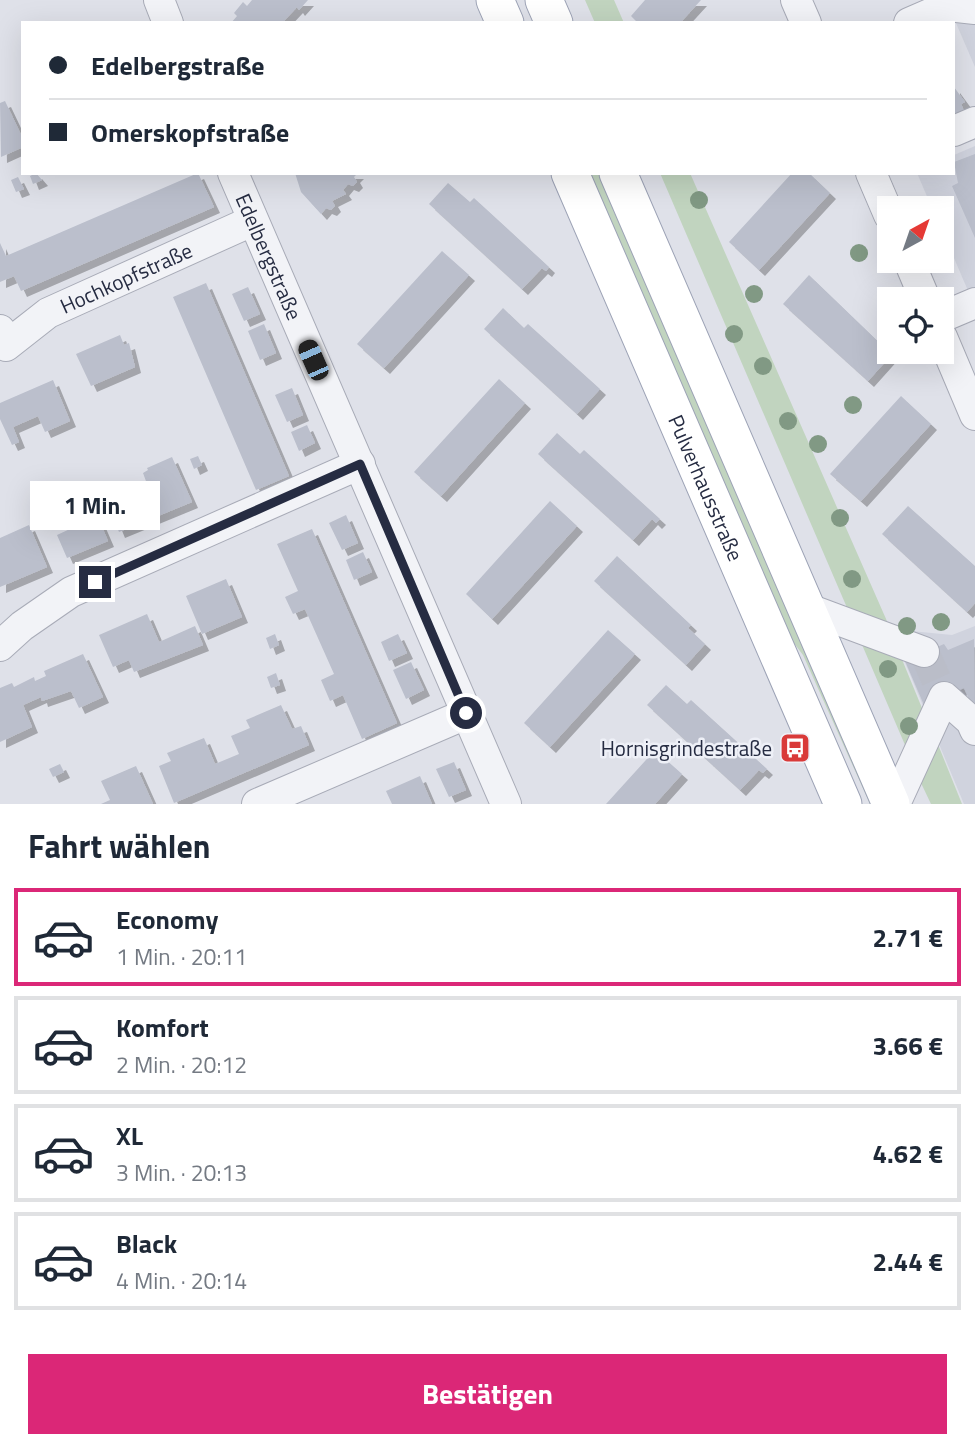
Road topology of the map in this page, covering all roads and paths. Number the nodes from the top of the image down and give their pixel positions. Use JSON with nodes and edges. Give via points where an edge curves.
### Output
{"nodes":[{"id":1,"x":159,"y":0,"type":"edge"},
{"id":2,"x":495,"y":0,"type":"edge"},
{"id":3,"x":544,"y":0,"type":"edge"},
{"id":4,"x":796,"y":0,"type":"edge"},
{"id":5,"x":975,"y":9,"type":"edge"},
{"id":6,"x":167,"y":21,"type":"edge"},
{"id":7,"x":504,"y":21,"type":"edge"},
{"id":8,"x":553,"y":21,"type":"edge"},
{"id":9,"x":805,"y":21,"type":"edge"},
{"id":10,"x":914,"y":21,"type":"edge"},
{"id":11,"x":975,"y":122,"type":"edge"},
{"id":12,"x":955,"y":131,"type":"edge"},
{"id":13,"x":234,"y":175,"type":"edge"},
{"id":14,"x":571,"y":175,"type":"edge"},
{"id":15,"x":619,"y":175,"type":"edge"},
{"id":16,"x":872,"y":175,"type":"edge"},
{"id":17,"x":881,"y":196,"type":"edge"},
{"id":18,"x":252,"y":220,"type":"junction"},
{"id":19,"x":975,"y":303,"type":"edge"},
{"id":20,"x":954,"y":312,"type":"edge"},
{"id":21,"x":3,"y":338,"type":"edge"},
{"id":22,"x":954,"y":352,"type":"edge"},
{"id":23,"x":965,"y":366,"type":"edge"},
{"id":24,"x":975,"y":415,"type":"edge"},
{"id":25,"x":360,"y":464,"type":"junction"},
{"id":26,"x":806,"y":608,"type":"junction"},
{"id":27,"x":0,"y":646,"type":"edge"},
{"id":28,"x":924,"y":652,"type":"dead end"},
{"id":29,"x":466,"y":713,"type":"junction"},
{"id":30,"x":975,"y":730,"type":"edge"},
{"id":31,"x":257,"y":804,"type":"edge"},
{"id":32,"x":506,"y":804,"type":"edge"},
{"id":33,"x":843,"y":804,"type":"edge"},
{"id":34,"x":893,"y":804,"type":"edge"}],
"edges":[{"from":1,"to":6,"type":"street"},
{"from":2,"to":7,"type":"main road"},
{"from":3,"to":8,"type":"main road"},
{"from":4,"to":9,"type":"street"},
{"from":5,"to":10,"type":"street","via":[[948,6]]},
{"from":11,"to":12,"type":"street"},
{"from":13,"to":18,"type":"street","name":"Edelbergstraße"},
{"from":14,"to":33,"type":"main road","name":"Pulverhausstraße"},
{"from":15,"to":26,"type":"main road","name":"Pulverhausstraße"},
{"from":16,"to":17,"type":"street"},
{"from":18,"to":21,"type":"street","name":"Hochkopfstraße"},
{"from":18,"to":25,"type":"street","name":"Edelbergstraße"},
{"from":19,"to":20,"type":"street"},
{"from":22,"to":23,"type":"street"},
{"from":23,"to":24,"type":"street"},
{"from":25,"to":27,"type":"street","via":[[71,592]]},
{"from":25,"to":29,"type":"street","name":"Edelbergstraße"},
{"from":26,"to":28,"type":"street"},
{"from":26,"to":34,"type":"main road","name":"Pulverhausstraße"},
{"from":29,"to":31,"type":"street"},
{"from":29,"to":32,"type":"street","name":"Edelbergstraße"},
{"from":30,"to":34,"type":"street","via":[[944,697]]}]}
